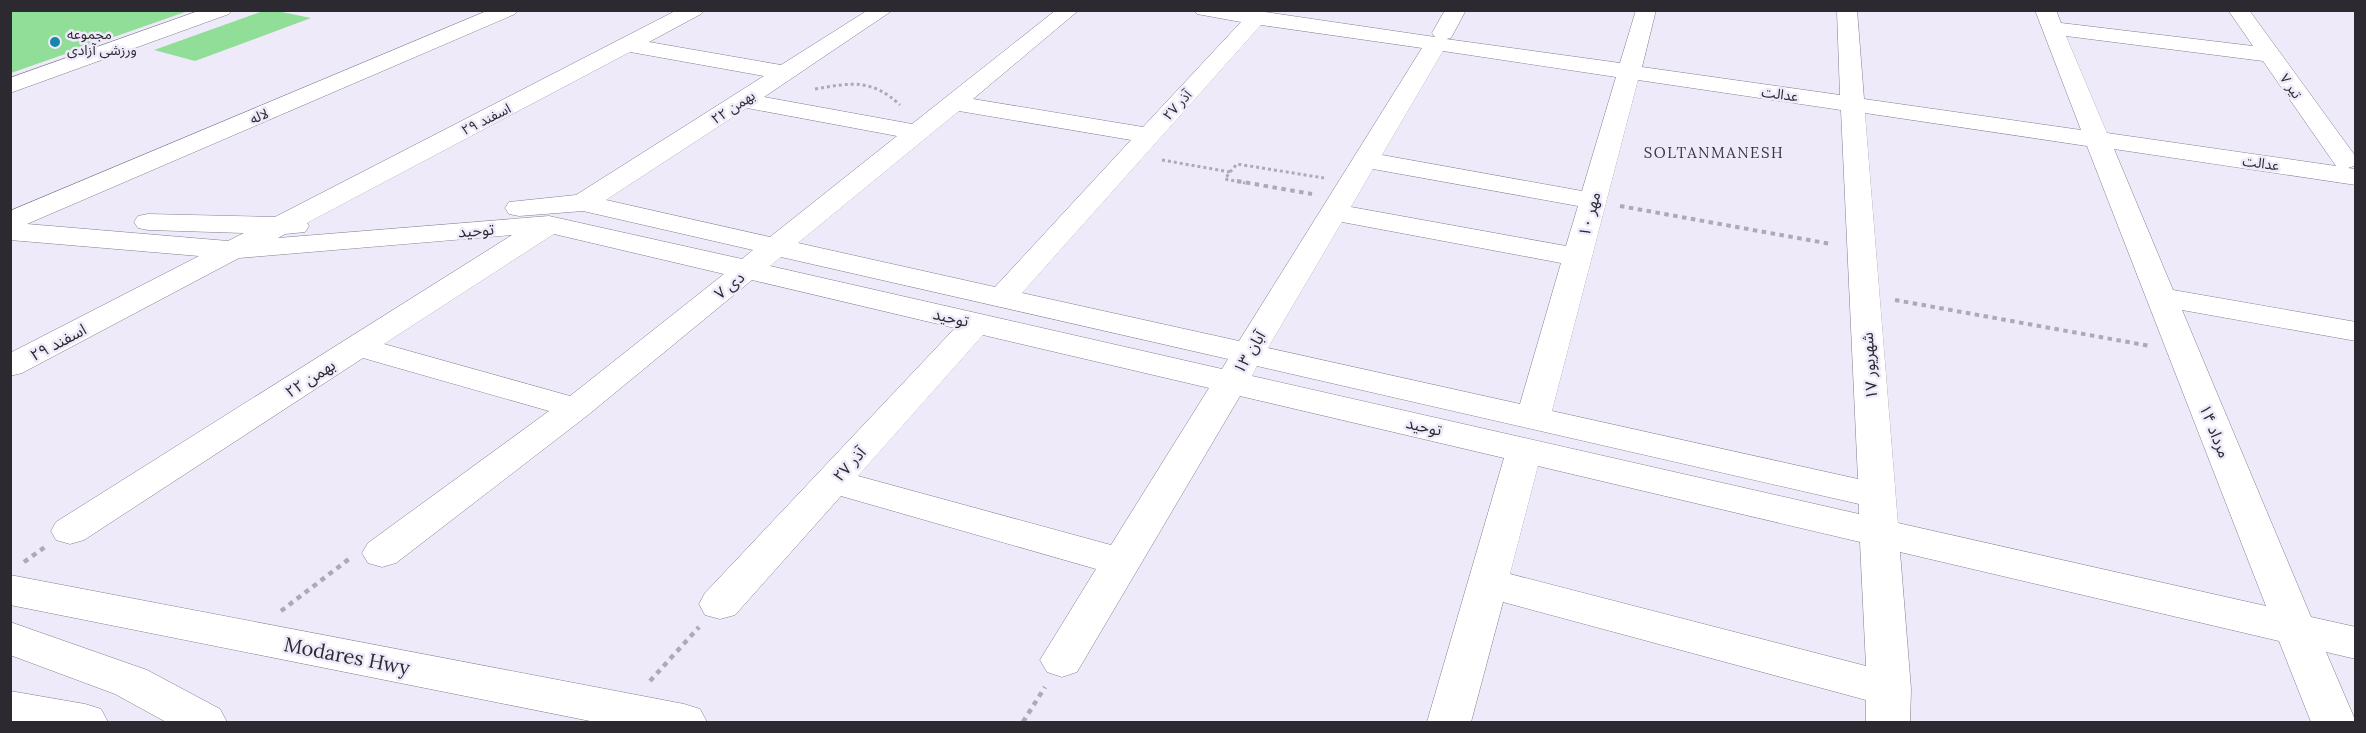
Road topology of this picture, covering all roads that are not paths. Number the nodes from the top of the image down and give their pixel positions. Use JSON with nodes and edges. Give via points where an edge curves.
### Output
{"nodes":[{"id":1,"x":222,"y":10,"type":"edge"},
{"id":2,"x":478,"y":10,"type":"edge"},
{"id":3,"x":508,"y":10,"type":"edge"},
{"id":4,"x":694,"y":10,"type":"edge"},
{"id":5,"x":884,"y":10,"type":"edge"},
{"id":6,"x":1070,"y":10,"type":"edge"},
{"id":7,"x":1204,"y":10,"type":"edge"},
{"id":8,"x":1288,"y":10,"type":"edge"},
{"id":9,"x":1456,"y":10,"type":"edge"},
{"id":10,"x":1646,"y":10,"type":"edge"},
{"id":11,"x":2238,"y":10,"type":"edge"},
{"id":12,"x":1844,"y":11,"type":"edge"},
{"id":13,"x":1256,"y":18,"type":"junction"},
{"id":14,"x":2049,"y":20,"type":"edge"},
{"id":15,"x":1439,"y":38,"type":"junction"},
{"id":16,"x":629,"y":45,"type":"junction"},
{"id":17,"x":2270,"y":55,"type":"junction"},
{"id":18,"x":1630,"y":66,"type":"junction"},
{"id":19,"x":786,"y":73,"type":"junction"},
{"id":20,"x":10,"y":86,"type":"edge"},
{"id":21,"x":1852,"y":98,"type":"junction"},
{"id":22,"x":743,"y":100,"type":"junction"},
{"id":23,"x":955,"y":103,"type":"junction"},
{"id":24,"x":2094,"y":132,"type":"junction"},
{"id":25,"x":918,"y":133,"type":"junction"},
{"id":26,"x":1149,"y":135,"type":"junction"},
{"id":27,"x":2352,"y":167,"type":"edge"},
{"id":28,"x":1348,"y":188,"type":"junction"},
{"id":29,"x":1593,"y":201,"type":"junction"},
{"id":30,"x":583,"y":203,"type":"junction"},
{"id":31,"x":12,"y":218,"type":"edge"},
{"id":32,"x":549,"y":224,"type":"junction"},
{"id":33,"x":278,"y":227,"type":"junction"},
{"id":34,"x":776,"y":247,"type":"junction"},
{"id":35,"x":232,"y":250,"type":"junction"},
{"id":36,"x":1578,"y":257,"type":"junction"},
{"id":37,"x":748,"y":270,"type":"junction"},
{"id":38,"x":2161,"y":297,"type":"junction"},
{"id":39,"x":989,"y":310,"type":"junction"},
{"id":40,"x":2355,"y":332,"type":"edge"},
{"id":41,"x":358,"y":347,"type":"junction"},
{"id":42,"x":1248,"y":354,"type":"junction"},
{"id":43,"x":10,"y":366,"type":"edge"},
{"id":44,"x":1231,"y":382,"type":"junction"},
{"id":45,"x":576,"y":408,"type":"junction"},
{"id":46,"x":1529,"y":434,"type":"junction"},
{"id":47,"x":833,"y":481,"type":"junction"},
{"id":48,"x":1878,"y":513,"type":"junction"},
{"id":49,"x":70,"y":531,"type":"road end"},
{"id":50,"x":382,"y":553,"type":"road end"},
{"id":51,"x":1122,"y":562,"type":"junction"},
{"id":52,"x":15,"y":577,"type":"edge"},
{"id":53,"x":1488,"y":583,"type":"junction"},
{"id":54,"x":720,"y":604,"type":"road end"},
{"id":55,"x":2295,"y":629,"type":"junction"},
{"id":56,"x":10,"y":638,"type":"edge"},
{"id":57,"x":2355,"y":643,"type":"edge"},
{"id":58,"x":1062,"y":660,"type":"road end"},
{"id":59,"x":1889,"y":706,"type":"edge"},
{"id":60,"x":10,"y":709,"type":"edge"},
{"id":61,"x":85,"y":723,"type":"edge"},
{"id":62,"x":204,"y":723,"type":"edge"},
{"id":63,"x":684,"y":723,"type":"edge"},
{"id":64,"x":1449,"y":723,"type":"edge"},
{"id":65,"x":2333,"y":723,"type":"edge"}],
"edges":[{"from":1,"to":20,"type":"main road"},
{"from":2,"to":31,"type":"main road","name":"لاله"},
{"from":3,"to":31,"type":"main road","name":"لاله"},
{"from":4,"to":16,"type":"main road","name":"۲۹ اسفند"},
{"from":5,"to":19,"type":"main road","name":"۲۲ بهمن"},
{"from":6,"to":23,"type":"main road","name":"۷ دی"},
{"from":7,"to":13,"type":"main road","name":"عدالت"},
{"from":8,"to":15,"type":"main road","name":"عدالت"},
{"from":9,"to":15,"type":"main road","name":"۱۳ آبان"},
{"from":10,"to":18,"type":"main road","name":"۱۰ مهر"},
{"from":11,"to":17,"type":"main road","name":"۷ تیر"},
{"from":12,"to":21,"type":"main road","name":"۱۷ شهریور"},
{"from":13,"to":15,"type":"main road","name":"عدالت"},
{"from":13,"to":26,"type":"main road","name":"۲۷ آذر"},
{"from":14,"to":17,"type":"main road"},
{"from":14,"to":24,"type":"main road","name":"۱۴ مرداد"},
{"from":15,"to":18,"type":"main road","name":"عدالت"},
{"from":15,"to":28,"type":"main road","name":"۱۳ آبان"},
{"from":16,"to":19,"type":"main road"},
{"from":16,"to":33,"type":"main road","name":"۲۹ اسفند"},
{"from":17,"to":27,"type":"main road","name":"۷ تیر"},
{"from":18,"to":21,"type":"main road","name":"عدالت"},
{"from":18,"to":29,"type":"main road","name":"۱۰ مهر"},
{"from":19,"to":22,"type":"main road","name":"۲۲ بهمن"},
{"from":21,"to":24,"type":"main road","name":"عدالت"},
{"from":21,"to":48,"type":"main road","name":"۱۷ شهریور"},
{"from":22,"to":25,"type":"main road"},
{"from":22,"to":30,"type":"main road","name":"۲۲ بهمن"},
{"from":23,"to":25,"type":"main road","name":"۷ دی"},
{"from":23,"to":26,"type":"main road"},
{"from":24,"to":27,"type":"main road","name":"عدالت"},
{"from":24,"to":38,"type":"main road","name":"۱۴ مرداد"},
{"from":25,"to":34,"type":"main road","name":"۷ دی"},
{"from":26,"to":39,"type":"main road","name":"۲۷ آذر"},
{"from":28,"to":29,"type":"main road"},
{"from":28,"to":36,"type":"main road"},
{"from":28,"to":42,"type":"main road","name":"۱۳ آبان"},
{"from":29,"to":36,"type":"main road","name":"۱۰ مهر"},
{"from":30,"to":33,"type":"main road","name":"توحید"},
{"from":30,"to":34,"type":"main road","name":"توحید"},
{"from":31,"to":33,"type":"main road","name":"توحید"},
{"from":31,"to":35,"type":"main road","name":"توحید"},
{"from":32,"to":35,"type":"main road","name":"توحید"},
{"from":32,"to":37,"type":"main road","name":"توحید"},
{"from":32,"to":41,"type":"main road","name":"۲۲ بهمن"},
{"from":33,"to":35,"type":"main road","name":"۲۹ اسفند"},
{"from":34,"to":37,"type":"main road","name":"۷ دی"},
{"from":34,"to":39,"type":"main road","name":"توحید"},
{"from":35,"to":43,"type":"main road","name":"۲۹ اسفند"},
{"from":36,"to":46,"type":"main road","name":"۱۰ مهر"},
{"from":37,"to":39,"type":"main road","name":"توحید"},
{"from":37,"to":45,"type":"main road","name":"۷ دی"},
{"from":38,"to":40,"type":"main road"},
{"from":38,"to":55,"type":"main road","name":"۱۴ مرداد"},
{"from":39,"to":42,"type":"main road","name":"توحید"},
{"from":39,"to":44,"type":"main road","name":"توحید"},
{"from":39,"to":47,"type":"main road","name":"۲۷ آذر"},
{"from":41,"to":45,"type":"main road"},
{"from":41,"to":49,"type":"main road","name":"۲۲ بهمن"},
{"from":42,"to":44,"type":"main road","name":"۱۳ آبان"},
{"from":42,"to":46,"type":"main road","name":"توحید"},
{"from":44,"to":46,"type":"main road","name":"توحید"},
{"from":44,"to":51,"type":"main road","name":"۱۳ آبان"},
{"from":45,"to":50,"type":"main road","name":"۷ دی"},
{"from":46,"to":48,"type":"main road","name":"توحید"},
{"from":46,"to":53,"type":"main road","name":"۱۰ مهر"},
{"from":47,"to":51,"type":"main road"},
{"from":47,"to":54,"type":"main road","name":"۲۷ آذر"},
{"from":48,"to":55,"type":"main road","name":"توحید"},
{"from":48,"to":59,"type":"main road","name":"۱۷ شهریور"},
{"from":51,"to":58,"type":"main road","name":"۱۳ آبان"},
{"from":52,"to":63,"type":"main road","name":"Modares Hwy","via":[[247,636]]},
{"from":53,"to":59,"type":"main road"},
{"from":53,"to":64,"type":"main road","name":"۱۰ مهر"},
{"from":55,"to":57,"type":"main road","name":"توحید"},
{"from":55,"to":65,"type":"main road","name":"۱۴ مرداد"},
{"from":56,"to":62,"type":"main road","via":[[131,682]]},
{"from":60,"to":61,"type":"main road"}]}
